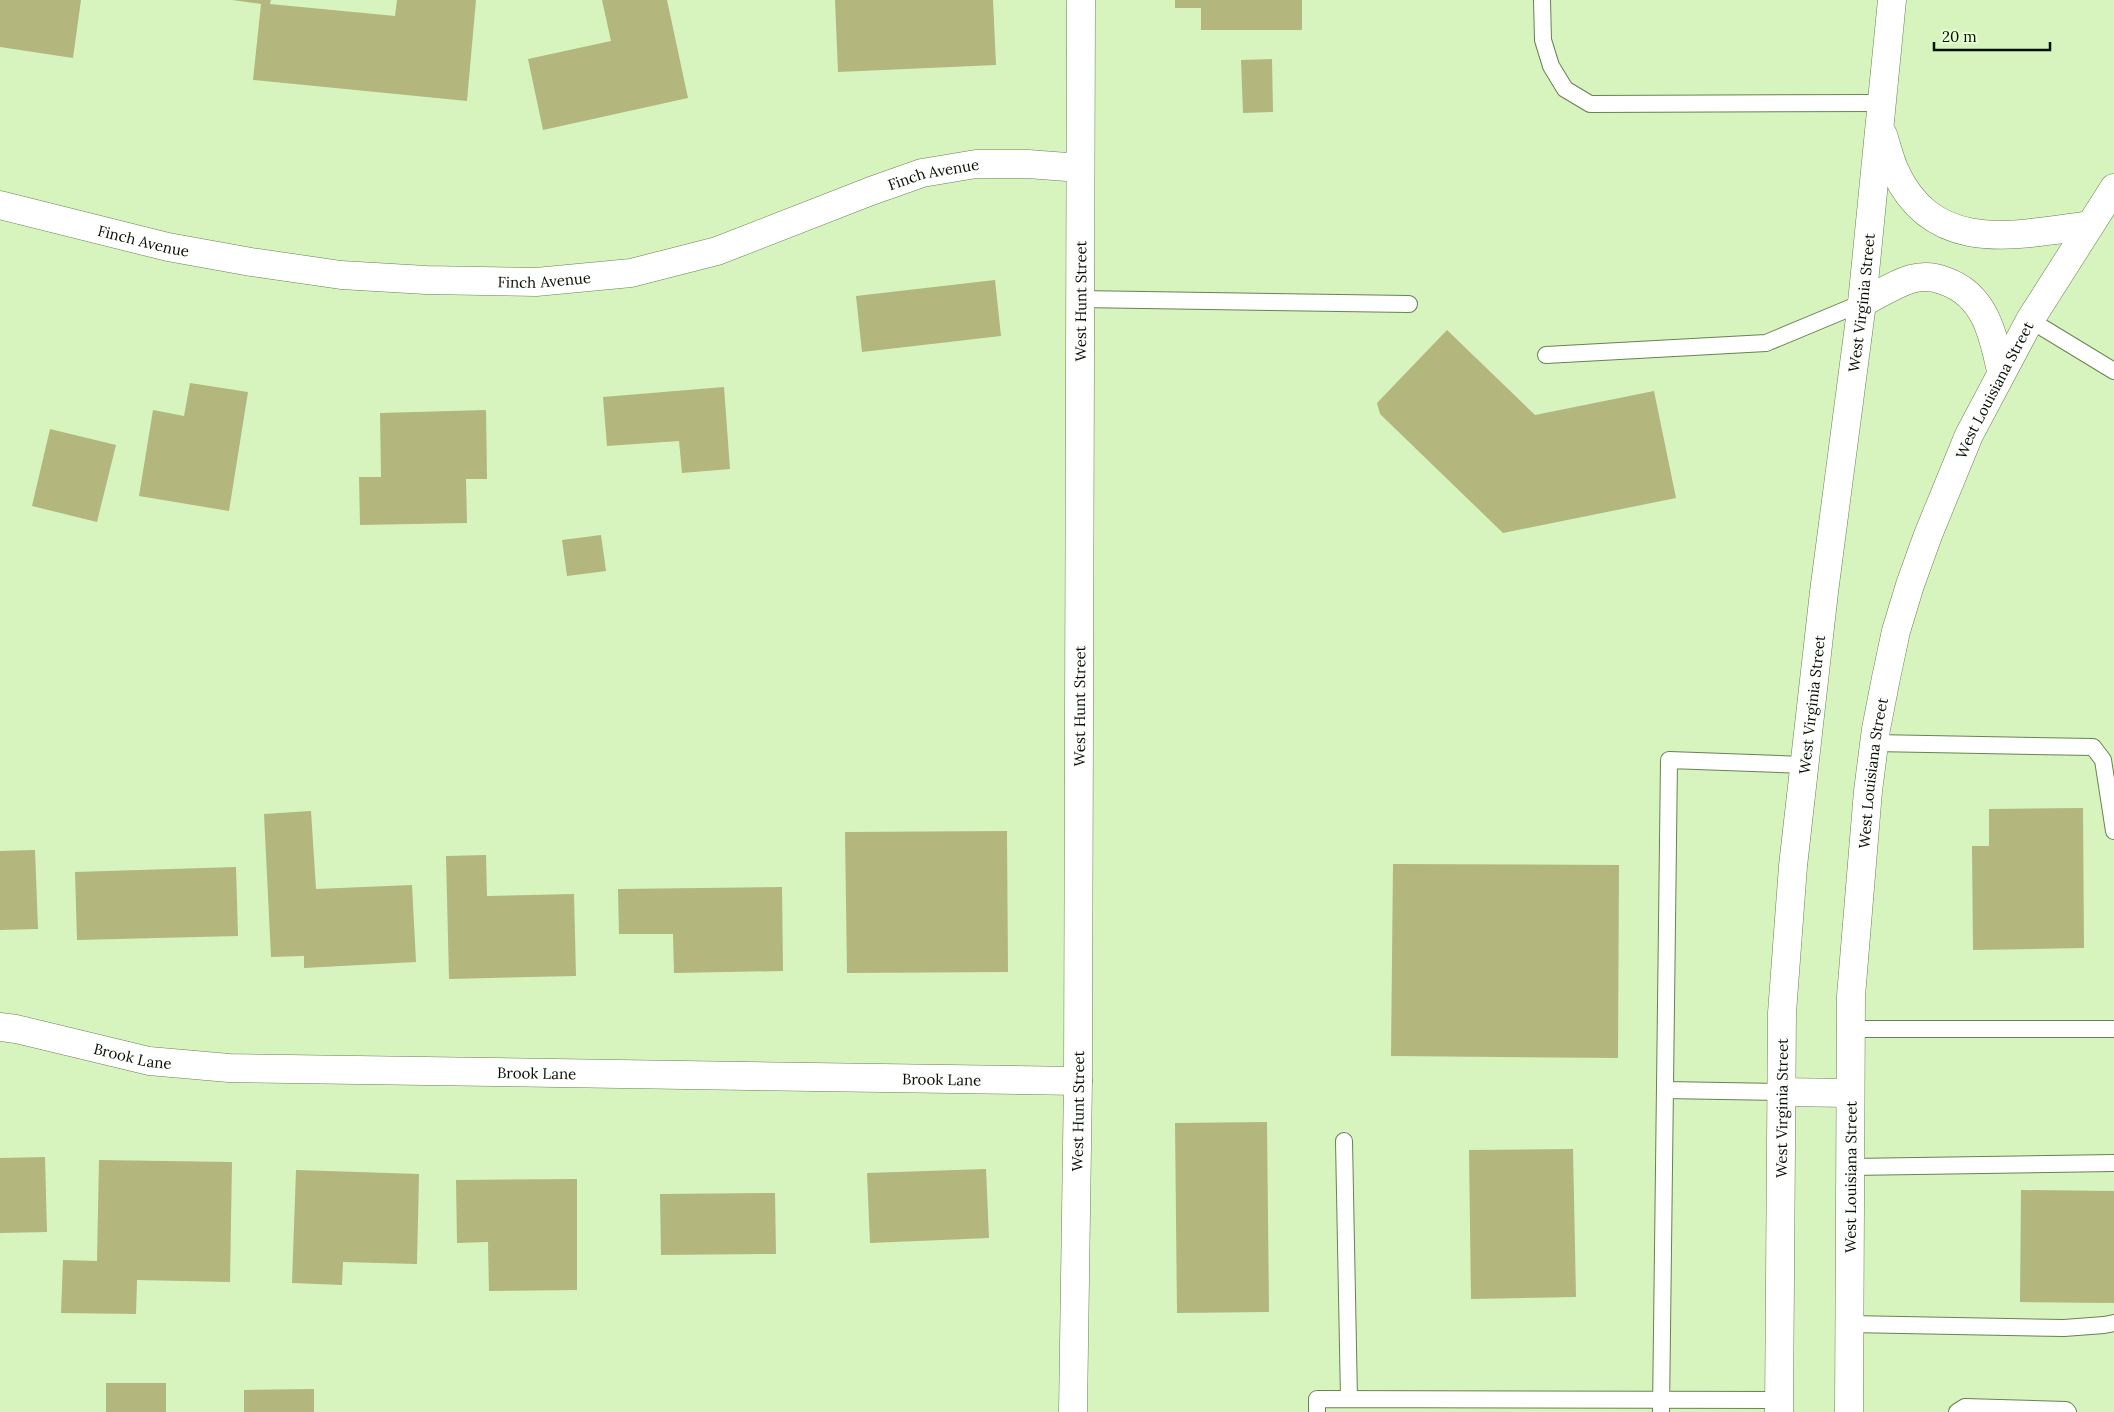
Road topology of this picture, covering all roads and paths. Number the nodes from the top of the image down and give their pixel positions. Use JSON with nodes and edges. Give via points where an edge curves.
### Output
{"nodes":[{"id":1,"x":1082,"y":0,"type":"edge"},
{"id":2,"x":1542,"y":0,"type":"edge"},
{"id":3,"x":1892,"y":0,"type":"edge"},
{"id":4,"x":1881,"y":114,"type":"junction"},
{"id":5,"x":1080,"y":168,"type":"junction"},
{"id":6,"x":2114,"y":188,"type":"edge"},
{"id":7,"x":0,"y":205,"type":"edge"},
{"id":8,"x":2090,"y":224,"type":"junction"},
{"id":9,"x":1079,"y":299,"type":"junction"},
{"id":10,"x":1862,"y":303,"type":"junction"},
{"id":11,"x":1410,"y":304,"type":"dead end"},
{"id":12,"x":2030,"y":320,"type":"junction"},
{"id":13,"x":1546,"y":355,"type":"dead end"},
{"id":14,"x":2114,"y":370,"type":"edge"},
{"id":15,"x":2001,"y":371,"type":"junction"},
{"id":16,"x":1874,"y":743,"type":"junction"},
{"id":17,"x":1804,"y":765,"type":"junction"},
{"id":18,"x":2114,"y":831,"type":"edge"},
{"id":19,"x":0,"y":1027,"type":"edge"},
{"id":20,"x":1851,"y":1029,"type":"junction"},
{"id":21,"x":2114,"y":1029,"type":"edge"},
{"id":22,"x":1078,"y":1082,"type":"junction"},
{"id":23,"x":1665,"y":1090,"type":"junction"},
{"id":24,"x":1780,"y":1092,"type":"junction"},
{"id":25,"x":1850,"y":1093,"type":"junction"},
{"id":26,"x":1344,"y":1141,"type":"dead end"},
{"id":27,"x":2114,"y":1163,"type":"edge"},
{"id":28,"x":1850,"y":1166,"type":"junction"},
{"id":29,"x":2114,"y":1322,"type":"edge"},
{"id":30,"x":1849,"y":1324,"type":"junction"},
{"id":31,"x":1349,"y":1399,"type":"junction"},
{"id":32,"x":1662,"y":1406,"type":"edge"},
{"id":33,"x":1779,"y":1406,"type":"edge"},
{"id":34,"x":1073,"y":1412,"type":"edge"},
{"id":35,"x":1317,"y":1412,"type":"edge"},
{"id":36,"x":1849,"y":1412,"type":"edge"},
{"id":37,"x":1957,"y":1412,"type":"edge"},
{"id":38,"x":2068,"y":1412,"type":"edge"}],
"edges":[{"from":1,"to":5,"type":"street","name":"West Hunt Street"},
{"from":2,"to":4,"type":"lane","via":[[1542,40],[1551,66],[1565,89],[1590,104]]},
{"from":3,"to":4,"type":"street","name":"West Virginia Street"},
{"from":4,"to":8,"type":"street","via":[[1895,171],[1921,209],[1936,220],[1955,229],[1998,235]]},
{"from":4,"to":10,"type":"street","name":"West Virginia Street"},
{"from":5,"to":7,"type":"street","name":"Finch Avenue","via":[[976,164],[922,173],[718,251],[631,273],[536,282],[341,275],[168,246]]},
{"from":5,"to":9,"type":"street","name":"West Hunt Street"},
{"from":6,"to":8,"type":"street","name":"West Louisiana Street"},
{"from":8,"to":12,"type":"street","name":"West Louisiana Street"},
{"from":9,"to":11,"type":"lane"},
{"from":9,"to":22,"type":"street","name":"West Hunt Street"},
{"from":10,"to":13,"type":"lane","via":[[1766,344]]},
{"from":10,"to":15,"type":"street","via":[[1912,279],[1935,277],[1955,284],[1970,294],[1985,314]]},
{"from":10,"to":17,"type":"street","name":"West Virginia Street"},
{"from":12,"to":14,"type":"lane"},
{"from":12,"to":15,"type":"street","name":"West Louisiana Street"},
{"from":15,"to":16,"type":"street","name":"West Louisiana Street","via":[[1958,461],[1910,585],[1892,650]]},
{"from":16,"to":18,"type":"lane","via":[[2093,748],[2103,760]]},
{"from":16,"to":20,"type":"street","name":"West Louisiana Street","via":[[1855,924]]},
{"from":17,"to":23,"type":"lane","via":[[1669,760]]},
{"from":17,"to":24,"type":"street","name":"West Virginia Street","via":[[1785,968]]},
{"from":19,"to":22,"type":"street","name":"Brook Lane","via":[[149,1061],[229,1068]]},
{"from":20,"to":21,"type":"lane"},
{"from":20,"to":25,"type":"street","name":"West Louisiana Street"},
{"from":22,"to":34,"type":"street","name":"West Hunt Street"},
{"from":23,"to":24,"type":"lane"},
{"from":23,"to":32,"type":"lane"},
{"from":24,"to":25,"type":"street"},
{"from":24,"to":33,"type":"street","name":"West Virginia Street"},
{"from":25,"to":28,"type":"street","name":"West Louisiana Street"},
{"from":26,"to":31,"type":"lane"},
{"from":27,"to":28,"type":"lane"},
{"from":28,"to":30,"type":"street","name":"West Louisiana Street"},
{"from":29,"to":30,"type":"lane","via":[[2064,1328]]},
{"from":30,"to":36,"type":"street","name":"West Louisiana Street"},
{"from":31,"to":32,"type":"lane"},
{"from":31,"to":35,"type":"lane","via":[[1317,1399]]},
{"from":32,"to":33,"type":"lane"},
{"from":37,"to":38,"type":"lane","via":[[1965,1407]]}]}
